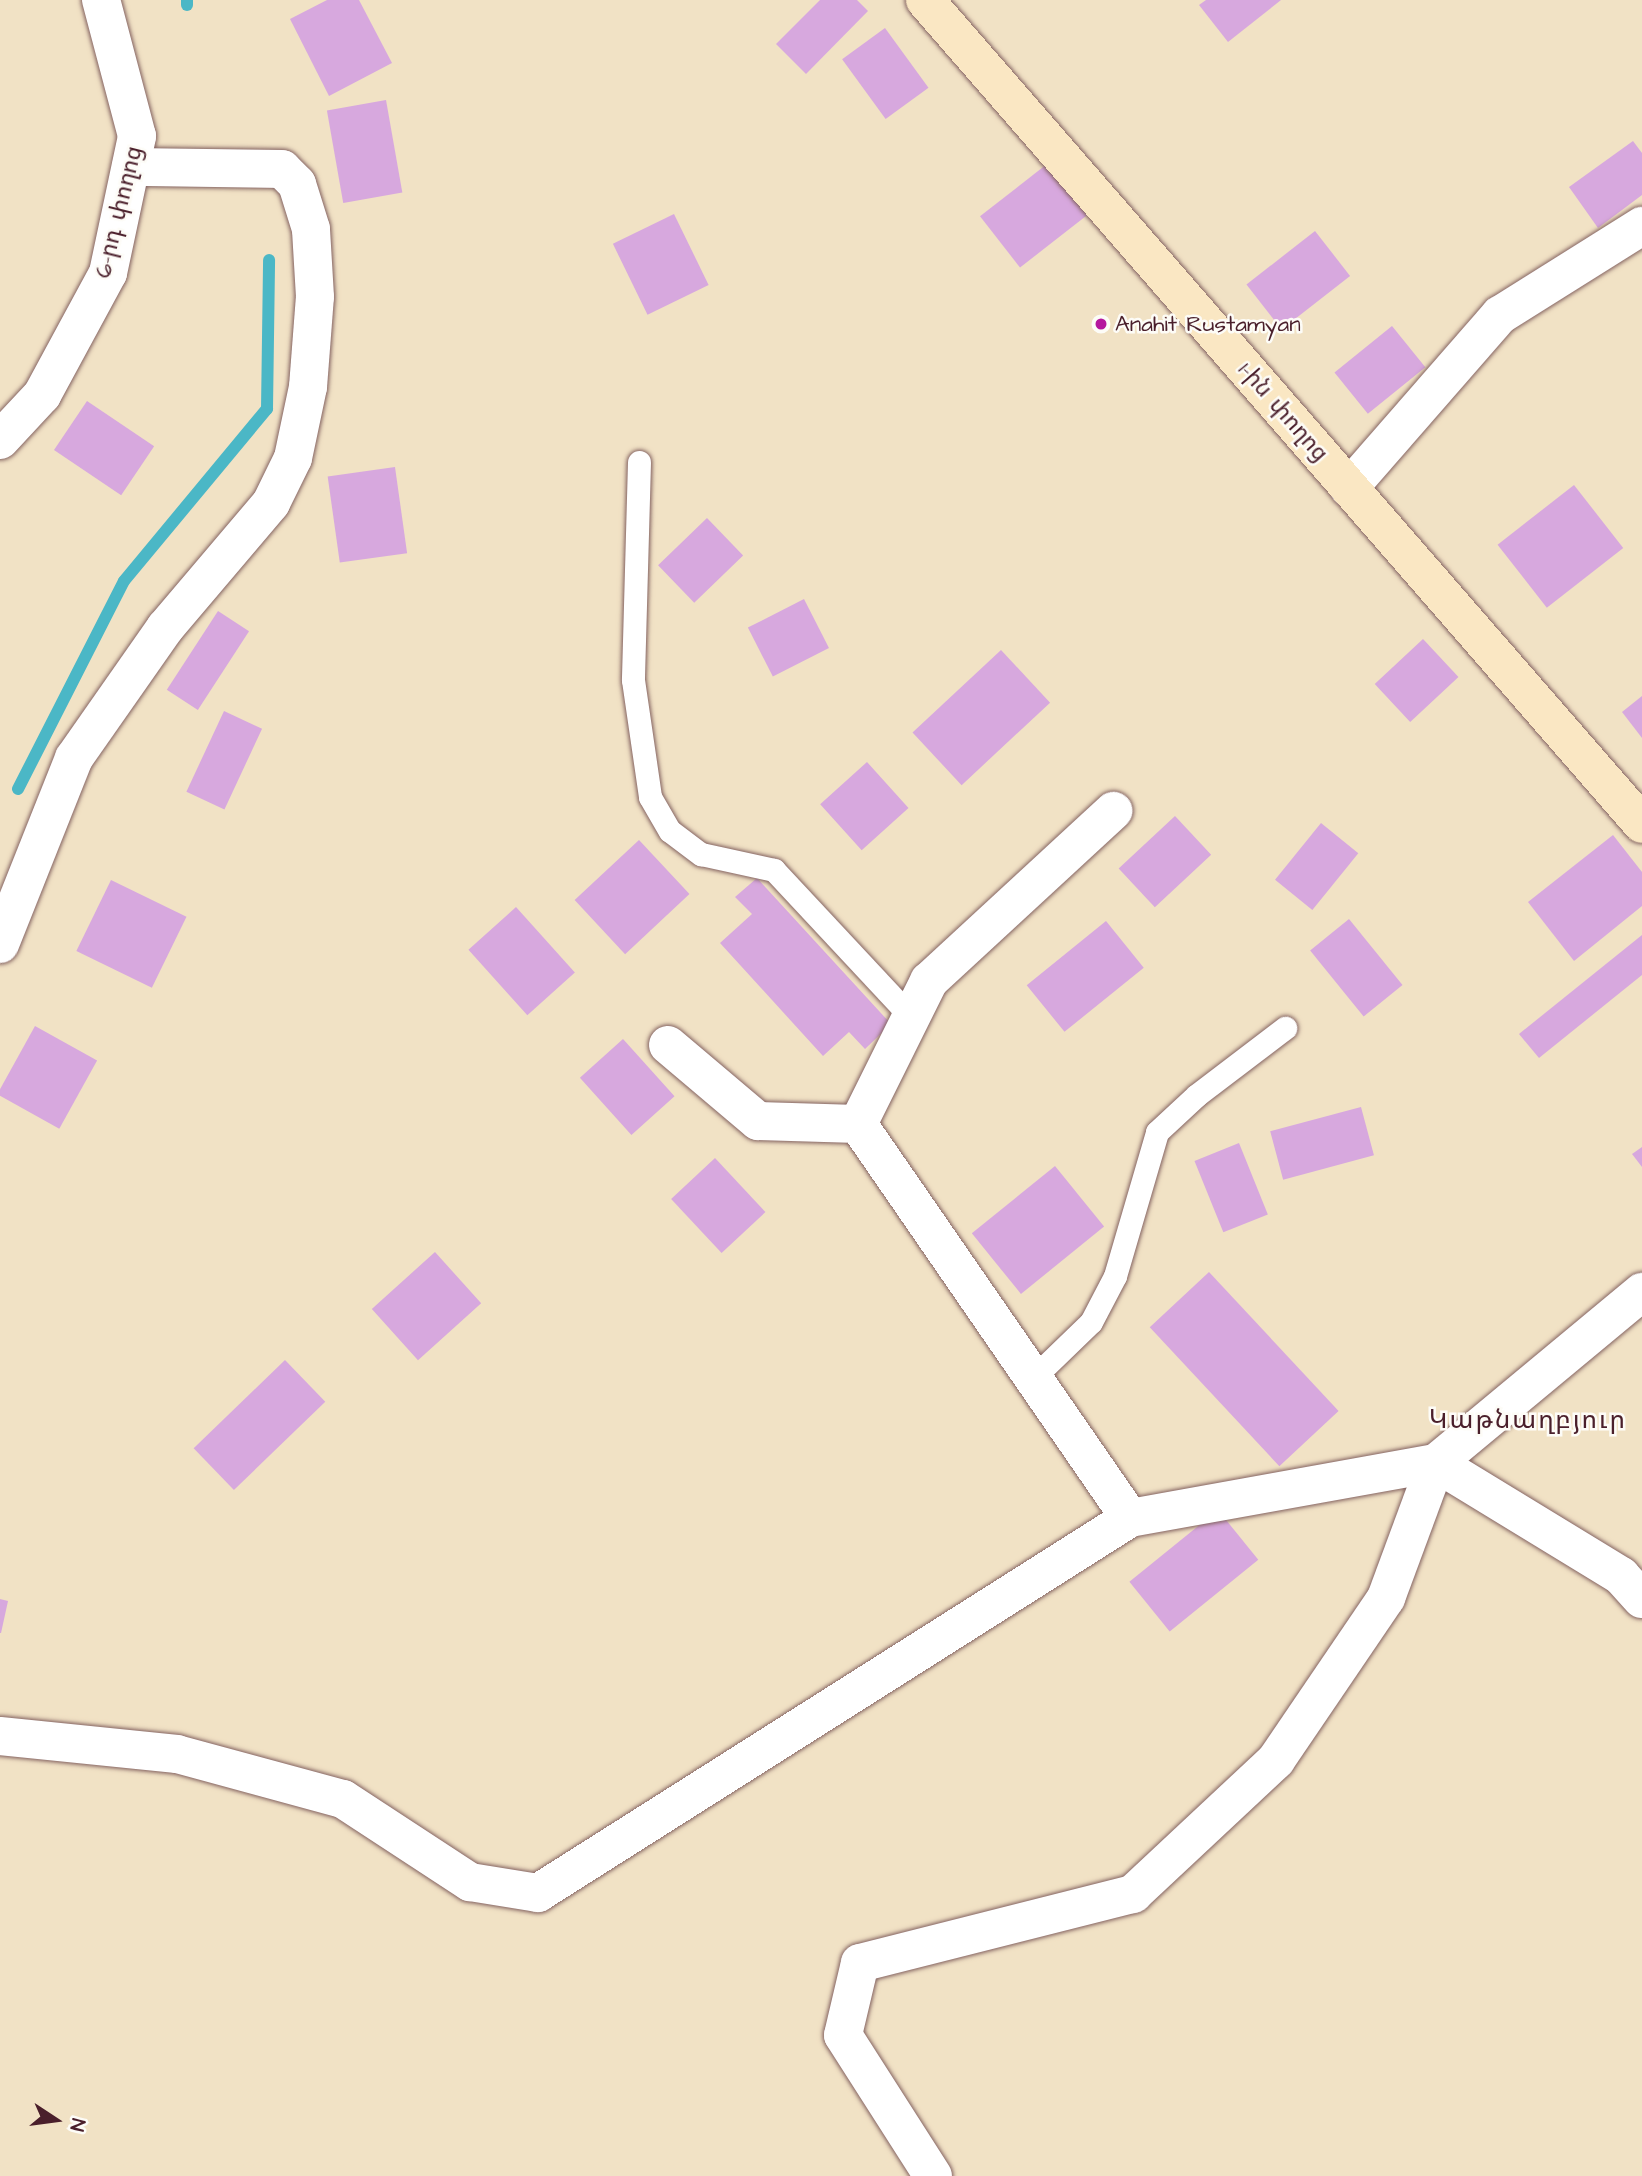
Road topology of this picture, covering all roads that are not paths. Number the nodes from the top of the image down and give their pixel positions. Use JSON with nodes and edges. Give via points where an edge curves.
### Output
{"nodes":[{"id":1,"x":101,"y":0,"type":"edge"},
{"id":2,"x":925,"y":0,"type":"edge"},
{"id":3,"x":131,"y":167,"type":"junction"},
{"id":4,"x":1642,"y":226,"type":"edge"},
{"id":5,"x":0,"y":440,"type":"edge"},
{"id":6,"x":639,"y":462,"type":"dead end"},
{"id":7,"x":1349,"y":488,"type":"junction"},
{"id":8,"x":1113,"y":811,"type":"dead end"},
{"id":9,"x":1642,"y":824,"type":"edge"},
{"id":10,"x":4,"y":924,"type":"edge"},
{"id":11,"x":911,"y":1017,"type":"junction"},
{"id":12,"x":1285,"y":1028,"type":"dead end"},
{"id":13,"x":668,"y":1045,"type":"dead end"},
{"id":14,"x":858,"y":1124,"type":"junction"},
{"id":15,"x":1642,"y":1292,"type":"edge"},
{"id":16,"x":1031,"y":1380,"type":"junction"},
{"id":17,"x":1436,"y":1463,"type":"junction"},
{"id":18,"x":1130,"y":1518,"type":"junction"},
{"id":19,"x":1642,"y":1599,"type":"edge"},
{"id":20,"x":0,"y":1736,"type":"edge"},
{"id":21,"x":933,"y":2176,"type":"edge"}],
"edges":[{"from":1,"to":3,"type":"street","name":"6-րդ փողոց","via":[[137,136]]},
{"from":2,"to":7,"type":"main road","name":"1-ին փողոց"},
{"from":3,"to":5,"type":"street","name":"6-րդ փողոց","via":[[108,273],[42,394]]},
{"from":3,"to":10,"type":"street","via":[[282,169],[297,184],[311,229],[315,297],[309,387],[293,458],[271,503],[164,628],[74,758]]},
{"from":4,"to":7,"type":"street","via":[[1500,315]]},
{"from":6,"to":11,"type":"lane","via":[[633,680],[650,797],[670,831],[701,855],[774,870]]},
{"from":7,"to":9,"type":"main road","name":"1-ին փողոց"},
{"from":8,"to":11,"type":"street","via":[[929,981]]},
{"from":11,"to":14,"type":"street"},
{"from":12,"to":16,"type":"lane","via":[[1157,1132],[1115,1276],[1091,1322]]},
{"from":13,"to":14,"type":"street","via":[[758,1121]]},
{"from":14,"to":16,"type":"street"},
{"from":15,"to":17,"type":"street"},
{"from":16,"to":18,"type":"street"},
{"from":17,"to":18,"type":"street"},
{"from":17,"to":19,"type":"street","via":[[1620,1576]]},
{"from":17,"to":21,"type":"street","via":[[1386,1598],[1276,1760],[1133,1894],[860,1963],[843,2035]]},
{"from":18,"to":20,"type":"street","via":[[538,1893],[470,1882],[343,1799],[177,1754]]}]}
